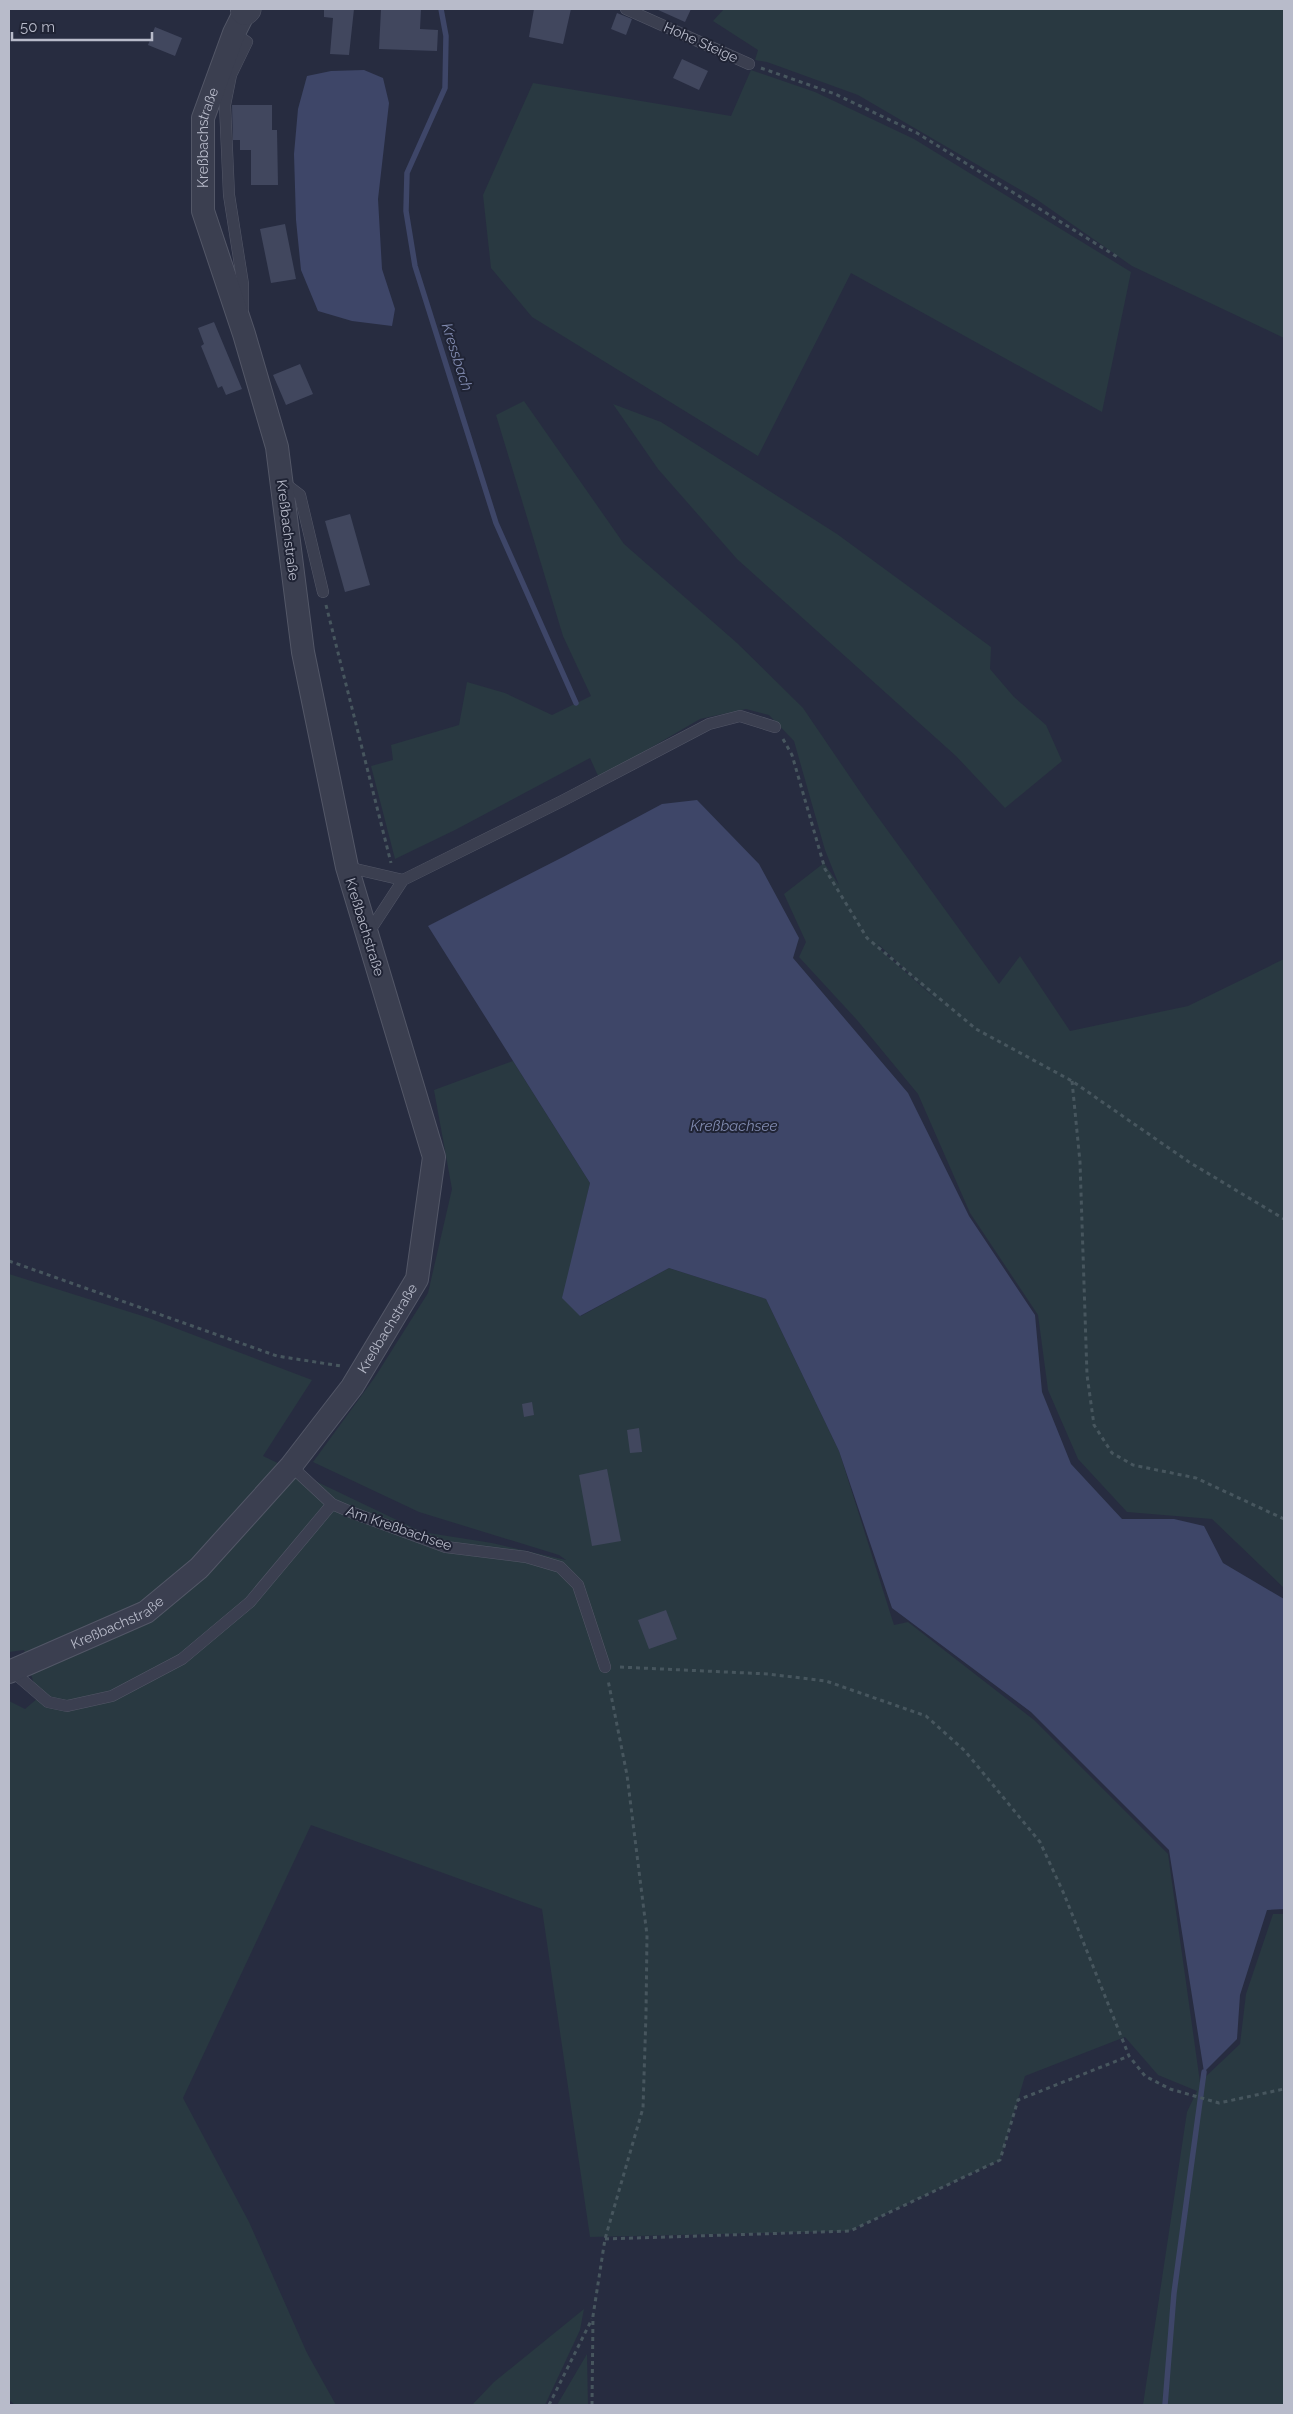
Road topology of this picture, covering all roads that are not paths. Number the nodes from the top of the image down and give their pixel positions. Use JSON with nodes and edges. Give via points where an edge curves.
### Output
{"nodes":[{"id":1,"x":626,"y":9,"type":"edge"},
{"id":2,"x":242,"y":15,"type":"edge"},
{"id":3,"x":749,"y":64,"type":"road end"},
{"id":4,"x":281,"y":479,"type":"junction"},
{"id":5,"x":323,"y":592,"type":"road end"},
{"id":6,"x":775,"y":727,"type":"road end"},
{"id":7,"x":347,"y":867,"type":"junction"},
{"id":8,"x":399,"y":879,"type":"junction"},
{"id":9,"x":367,"y":935,"type":"junction"},
{"id":10,"x":291,"y":1466,"type":"junction"},
{"id":11,"x":332,"y":1504,"type":"junction"},
{"id":12,"x":605,"y":1667,"type":"road end"},
{"id":13,"x":10,"y":1671,"type":"edge"}],
"edges":[{"from":1,"to":3,"type":"lane","name":"Hohe Steige"},
{"from":2,"to":4,"type":"street","name":"Kreßbachstraße","via":[[203,118],[204,211],[277,447]]},
{"from":4,"to":5,"type":"lane","via":[[300,495]]},
{"from":4,"to":7,"type":"street","name":"Kreßbachstraße","via":[[303,652]]},
{"from":6,"to":8,"type":"lane","via":[[740,716],[709,724],[562,801]]},
{"from":7,"to":8,"type":"lane"},
{"from":7,"to":9,"type":"street","name":"Kreßbachstraße"},
{"from":8,"to":9,"type":"lane"},
{"from":9,"to":10,"type":"street","name":"Kreßbachstraße","via":[[434,1157],[417,1278],[352,1387]]},
{"from":10,"to":11,"type":"lane","name":"Am Kreßbachsee"},
{"from":10,"to":13,"type":"street","name":"Kreßbachstraße","via":[[199,1568],[146,1612]]},
{"from":11,"to":12,"type":"lane","name":"Am Kreßbachsee","via":[[446,1547],[526,1557],[560,1567],[578,1585]]},
{"from":11,"to":13,"type":"lane","via":[[250,1602],[182,1659],[112,1696],[67,1706],[48,1702]]}]}
